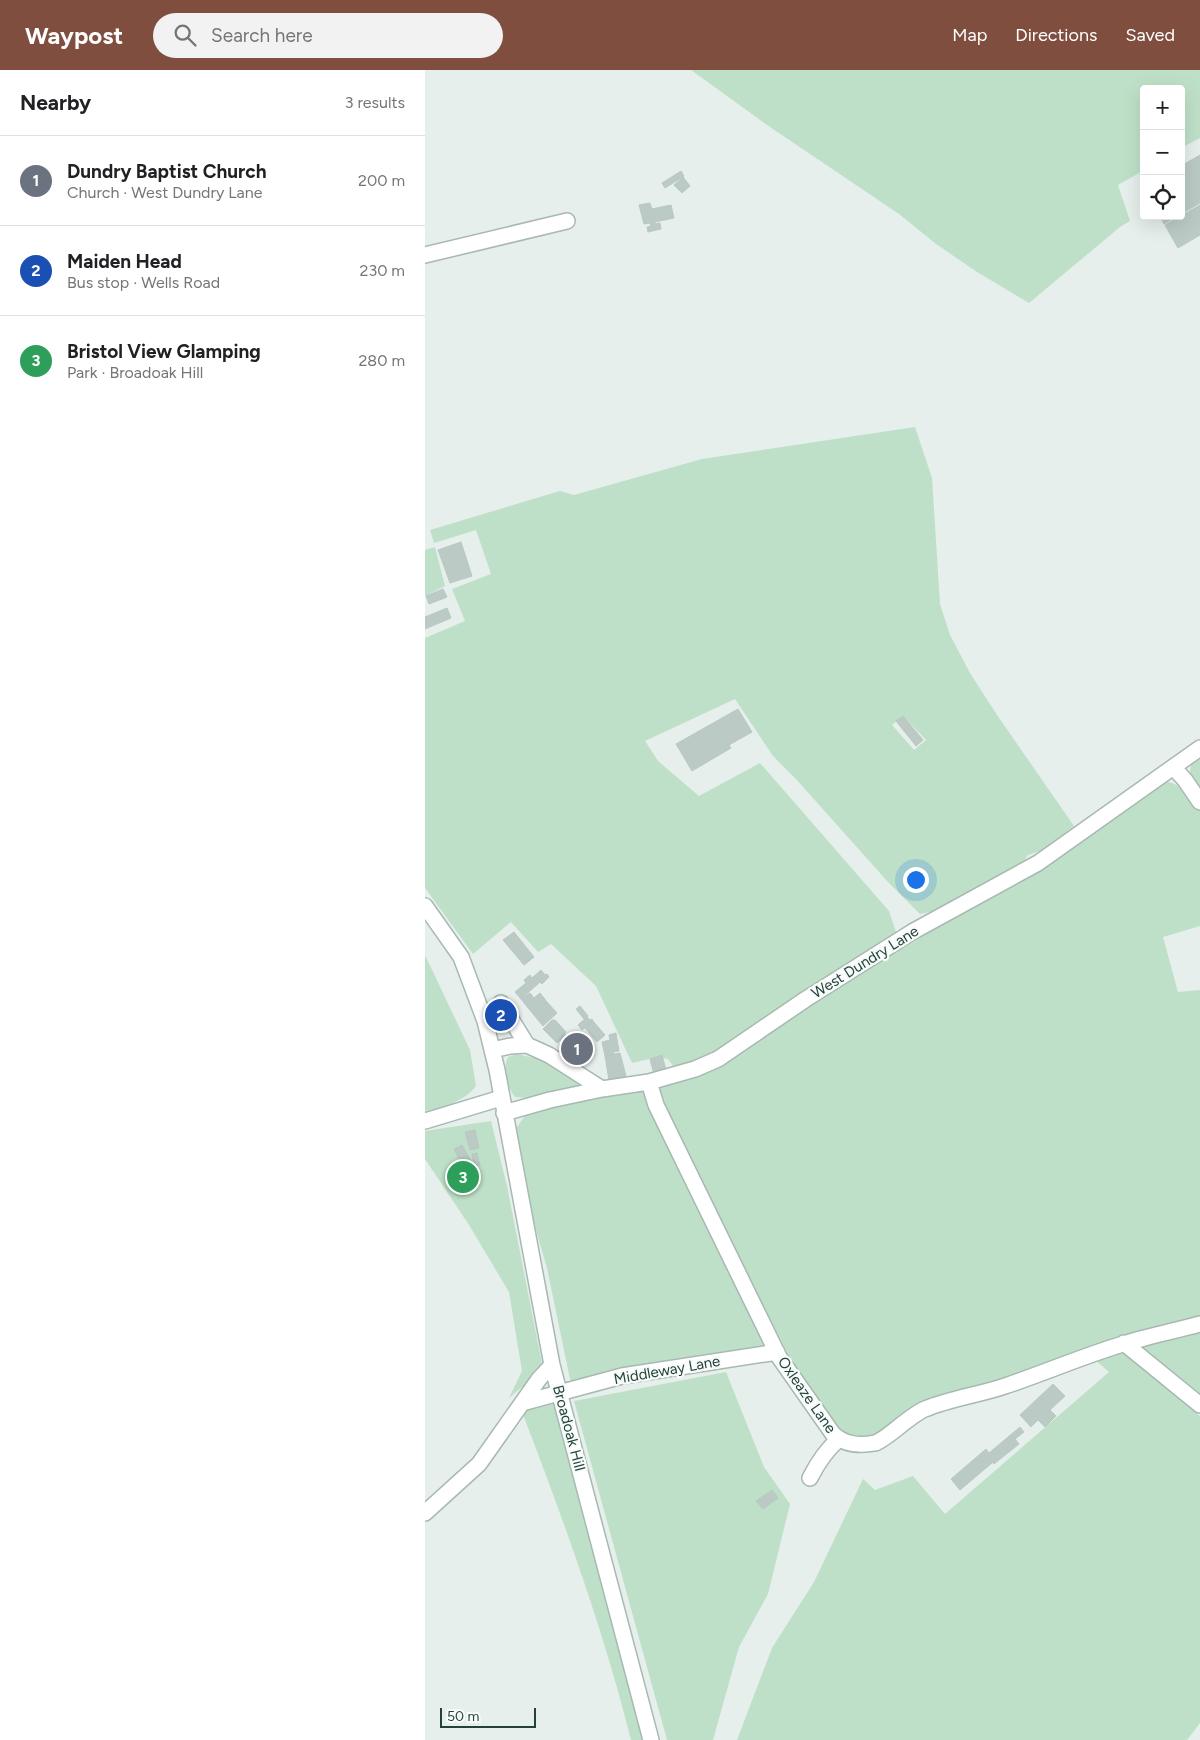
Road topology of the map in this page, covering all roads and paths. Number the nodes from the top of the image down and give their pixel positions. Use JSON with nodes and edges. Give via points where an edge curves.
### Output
{"nodes":[{"id":1,"x":567,"y":221,"type":"dead end"},
{"id":2,"x":425,"y":255,"type":"edge"},
{"id":3,"x":1200,"y":748,"type":"edge"},
{"id":4,"x":1173,"y":767,"type":"junction"},
{"id":5,"x":1200,"y":802,"type":"edge"},
{"id":6,"x":425,"y":906,"type":"edge"},
{"id":7,"x":501,"y":1003,"type":"dead end"},
{"id":8,"x":527,"y":1045,"type":"junction"},
{"id":9,"x":492,"y":1050,"type":"junction"},
{"id":10,"x":649,"y":1082,"type":"junction"},
{"id":11,"x":602,"y":1089,"type":"junction"},
{"id":12,"x":501,"y":1098,"type":"junction"},
{"id":13,"x":504,"y":1113,"type":"junction"},
{"id":14,"x":425,"y":1121,"type":"edge"},
{"id":15,"x":1200,"y":1324,"type":"edge"},
{"id":16,"x":1124,"y":1343,"type":"junction"},
{"id":17,"x":777,"y":1352,"type":"junction"},
{"id":18,"x":552,"y":1365,"type":"junction"},
{"id":19,"x":559,"y":1394,"type":"junction"},
{"id":20,"x":522,"y":1403,"type":"junction"},
{"id":21,"x":1200,"y":1405,"type":"edge"},
{"id":22,"x":839,"y":1439,"type":"junction"},
{"id":23,"x":810,"y":1478,"type":"dead end"},
{"id":24,"x":425,"y":1513,"type":"edge"},
{"id":25,"x":651,"y":1740,"type":"edge"}],
"edges":[{"from":1,"to":2,"type":"street"},
{"from":3,"to":4,"type":"street","name":"West Dundry Lane"},
{"from":4,"to":5,"type":"street"},
{"from":4,"to":10,"type":"street","name":"West Dundry Lane","via":[[1037,863],[912,932],[718,1059]]},
{"from":6,"to":9,"type":"street","name":"Broadoak Hill","via":[[461,958],[485,1021]]},
{"from":7,"to":8,"type":"street"},
{"from":8,"to":9,"type":"street"},
{"from":8,"to":11,"type":"street","via":[[549,1055]]},
{"from":9,"to":12,"type":"street","name":"Broadoak Hill"},
{"from":10,"to":11,"type":"street","name":"West Dundry Lane"},
{"from":10,"to":17,"type":"street","name":"Oxleaze Lane","via":[[656,1105]]},
{"from":11,"to":13,"type":"street","name":"West Dundry Lane"},
{"from":12,"to":13,"type":"street","name":"Broadoak Hill"},
{"from":12,"to":14,"type":"street"},
{"from":13,"to":18,"type":"street","name":"Broadoak Hill"},
{"from":15,"to":16,"type":"street","name":"Oxleaze Lane"},
{"from":16,"to":21,"type":"street"},
{"from":16,"to":22,"type":"street","name":"Oxleaze Lane","via":[[1003,1387],[924,1409],[878,1442],[849,1444]]},
{"from":17,"to":19,"type":"street","name":"Middleway Lane","via":[[622,1376]]},
{"from":17,"to":22,"type":"street","name":"Oxleaze Lane"},
{"from":18,"to":19,"type":"street","name":"Broadoak Hill"},
{"from":18,"to":20,"type":"street"},
{"from":19,"to":20,"type":"street","name":"Middleway Lane"},
{"from":19,"to":25,"type":"street","name":"Broadoak Hill"},
{"from":20,"to":24,"type":"street","via":[[479,1464]]},
{"from":22,"to":23,"type":"street","via":[[818,1462]]}]}
